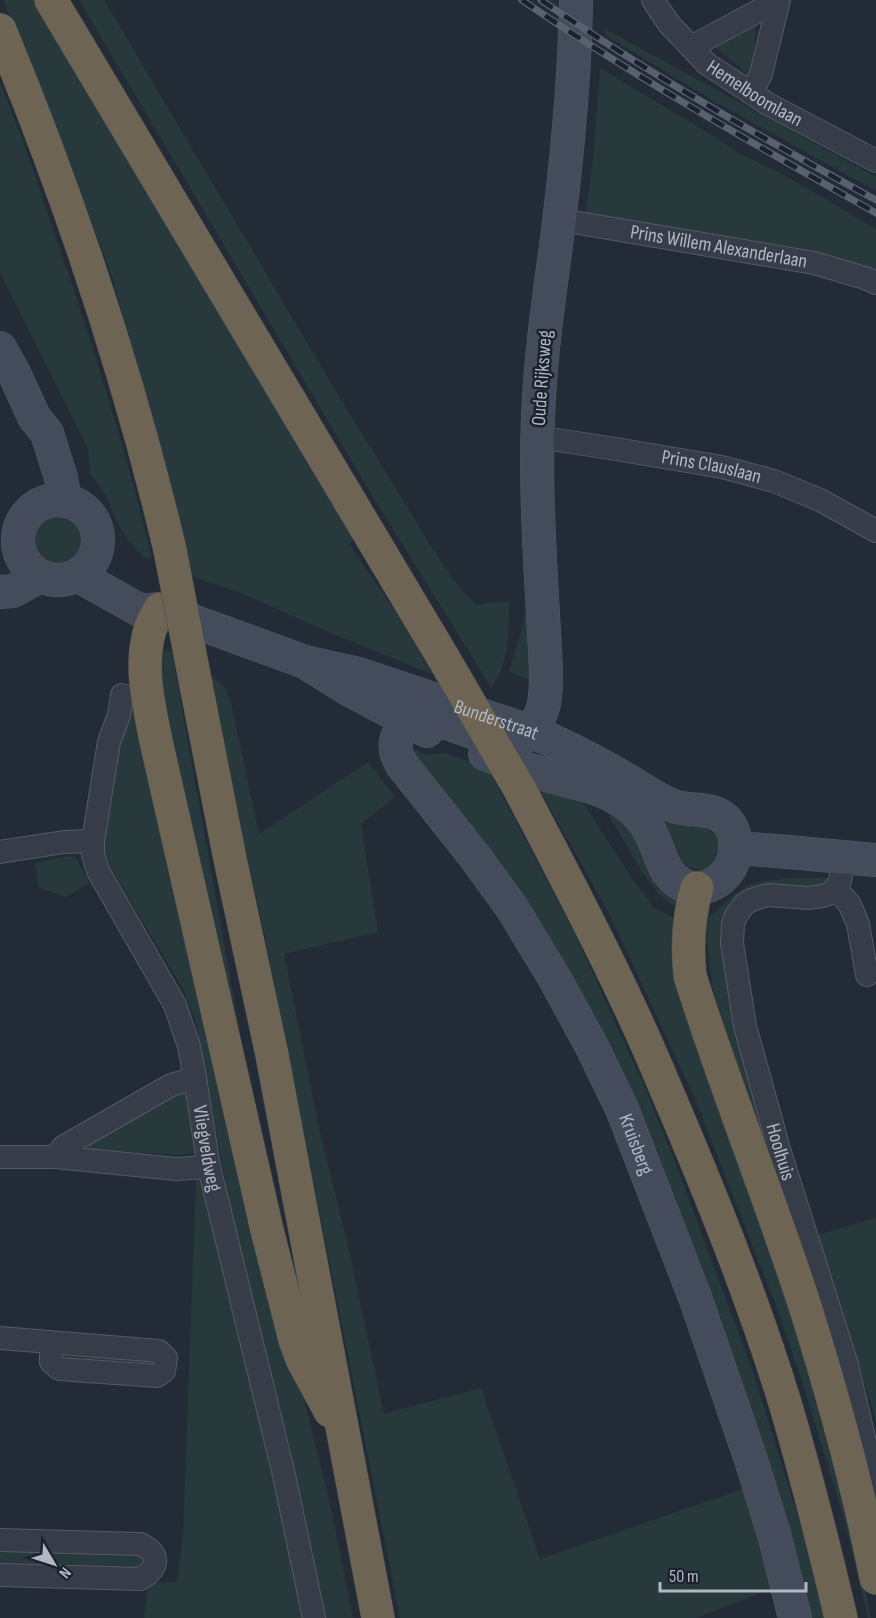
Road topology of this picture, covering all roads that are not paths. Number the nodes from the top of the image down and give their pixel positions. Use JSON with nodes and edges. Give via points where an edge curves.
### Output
{"nodes":[{"id":1,"x":51,"y":0,"type":"edge"},
{"id":2,"x":653,"y":0,"type":"edge"},
{"id":3,"x":777,"y":6,"type":"edge"},
{"id":4,"x":576,"y":11,"type":"edge"},
{"id":5,"x":0,"y":30,"type":"edge"},
{"id":6,"x":691,"y":47,"type":"junction"},
{"id":7,"x":751,"y":93,"type":"junction"},
{"id":8,"x":876,"y":161,"type":"edge"},
{"id":9,"x":559,"y":224,"type":"junction"},
{"id":10,"x":876,"y":283,"type":"edge"},
{"id":11,"x":0,"y":348,"type":"edge"},
{"id":12,"x":537,"y":438,"type":"junction"},
{"id":13,"x":53,"y":503,"type":"junction"},
{"id":14,"x":876,"y":531,"type":"edge"},
{"id":15,"x":86,"y":564,"type":"junction"},
{"id":16,"x":21,"y":570,"type":"edge"},
{"id":17,"x":0,"y":592,"type":"edge"},
{"id":18,"x":160,"y":609,"type":"junction"},
{"id":19,"x":306,"y":662,"type":"junction"},
{"id":20,"x":122,"y":695,"type":"dead end"},
{"id":21,"x":406,"y":719,"type":"junction"},
{"id":22,"x":530,"y":731,"type":"junction"},
{"id":23,"x":93,"y":841,"type":"junction"},
{"id":24,"x":735,"y":849,"type":"junction"},
{"id":25,"x":0,"y":852,"type":"edge"},
{"id":26,"x":861,"y":858,"type":"edge"},
{"id":27,"x":697,"y":888,"type":"junction"},
{"id":28,"x":836,"y":889,"type":"junction"},
{"id":29,"x":867,"y":975,"type":"dead end"},
{"id":30,"x":195,"y":1078,"type":"junction"},
{"id":31,"x":0,"y":1157,"type":"edge"},
{"id":32,"x":56,"y":1157,"type":"junction"},
{"id":33,"x":209,"y":1167,"type":"junction"},
{"id":34,"x":0,"y":1338,"type":"edge"},
{"id":35,"x":51,"y":1342,"type":"dead end"},
{"id":36,"x":346,"y":1442,"type":"junction"},
{"id":37,"x":876,"y":1489,"type":"edge"},
{"id":38,"x":0,"y":1540,"type":"edge"},
{"id":39,"x":0,"y":1575,"type":"edge"},
{"id":40,"x":876,"y":1578,"type":"edge"},
{"id":41,"x":314,"y":1618,"type":"edge"},
{"id":42,"x":378,"y":1618,"type":"edge"},
{"id":43,"x":795,"y":1618,"type":"edge"},
{"id":44,"x":841,"y":1618,"type":"edge"}],
"edges":[{"from":1,"to":44,"type":"highway","bridge":true,"via":[[444,659],[519,788],[587,919],[657,1067],[759,1325],[804,1470]]},
{"from":2,"to":6,"type":"street","name":"Hemelboomlaan"},
{"from":3,"to":6,"type":"street","via":[[762,9]]},
{"from":3,"to":7,"type":"street","via":[[761,74]]},
{"from":4,"to":9,"type":"main road","name":"Oude Rijksweg","via":[[573,88]]},
{"from":5,"to":36,"type":"highway","bridge":true,"via":[[60,179],[113,338],[170,550]]},
{"from":6,"to":7,"type":"street","name":"Hemelboomlaan","via":[[707,64]]},
{"from":7,"to":8,"type":"street","name":"Hemelboomlaan"},
{"from":9,"to":10,"type":"street","name":"Prins Willem Alexanderlaan","via":[[573,222],[814,263]]},
{"from":9,"to":12,"type":"main road","name":"Oude Rijksweg","via":[[550,282]]},
{"from":11,"to":13,"type":"main road","via":[[34,417],[47,433],[61,478]]},
{"from":12,"to":14,"type":"street","name":"Prins Clauslaan","via":[[722,468],[774,481],[820,500]]},
{"from":12,"to":22,"type":"main road","name":"Oude Rijksweg","via":[[546,696],[540,718]]},
{"from":13,"to":15,"type":"main road","via":[[80,507],[92,519],[97,534]]},
{"from":13,"to":16,"type":"main road","via":[[30,512],[21,525]]},
{"from":15,"to":16,"type":"main road","via":[[68,579],[58,580]]},
{"from":15,"to":18,"type":"main road","name":"Bunderstraat","via":[[141,611]]},
{"from":16,"to":17,"type":"main road","via":[[13,591]]},
{"from":18,"to":19,"type":"main road","name":"Bunderstraat"},
{"from":18,"to":36,"type":"highway","via":[[151,628],[146,659],[148,701],[156,741],[295,1340]]},
{"from":19,"to":21,"type":"main road","name":"Bunderstraat"},
{"from":19,"to":22,"type":"main road","name":"Bunderstraat","via":[[359,674]]},
{"from":20,"to":23,"type":"street","name":"Vliegveldweg","via":[[109,742]]},
{"from":21,"to":22,"type":"main road","via":[[436,719],[506,744],[517,742]]},
{"from":21,"to":27,"type":"main road","name":"Bunderstraat","via":[[458,745],[606,792],[641,818],[668,873],[684,885]]},
{"from":21,"to":43,"type":"main road","name":"Kruisberg","via":[[394,745],[399,760],[512,908],[555,979],[622,1109],[696,1300],[747,1449]]},
{"from":22,"to":24,"type":"main road","name":"Bunderstraat","via":[[584,756],[668,804],[721,816],[732,828]]},
{"from":23,"to":25,"type":"street"},
{"from":23,"to":30,"type":"street","name":"Vliegveldweg","via":[[98,871],[175,1005]]},
{"from":24,"to":26,"type":"main road"},
{"from":24,"to":27,"type":"main road","via":[[725,874],[713,884]]},
{"from":26,"to":28,"type":"street","via":[[841,878]]},
{"from":27,"to":40,"type":"highway","via":[[690,913],[690,976],[805,1306],[843,1439]]},
{"from":28,"to":29,"type":"street","via":[[850,905],[858,924]]},
{"from":28,"to":37,"type":"street","name":"Hoolhuis","via":[[816,897],[768,895],[751,900],[736,916],[732,943],[745,1026],[847,1365]]},
{"from":30,"to":32,"type":"street","via":[[171,1085],[63,1147]]},
{"from":30,"to":33,"type":"street","name":"Vliegveldweg"},
{"from":31,"to":32,"type":"street"},
{"from":32,"to":33,"type":"street","via":[[176,1169]]},
{"from":33,"to":41,"type":"street","name":"Vliegveldweg","via":[[284,1474]]},
{"from":34,"to":35,"type":"street"},
{"from":36,"to":42,"type":"highway"},
{"from":38,"to":39,"type":"street","via":[[140,1544],[148,1547],[155,1561],[154,1568],[140,1579]]}]}
